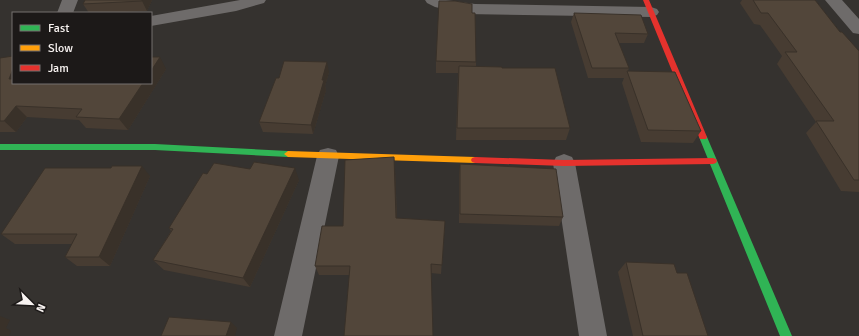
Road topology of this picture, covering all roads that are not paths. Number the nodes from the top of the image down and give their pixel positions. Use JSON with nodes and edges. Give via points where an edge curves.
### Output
{"nodes":[{"id":1,"x":70,"y":0,"type":"edge"},
{"id":2,"x":258,"y":0,"type":"edge"},
{"id":3,"x":433,"y":0,"type":"edge"},
{"id":4,"x":833,"y":0,"type":"edge"},
{"id":5,"x":493,"y":5,"type":"edge"},
{"id":6,"x":648,"y":6,"type":"edge"},
{"id":7,"x":65,"y":12,"type":"edge"},
{"id":8,"x":152,"y":21,"type":"edge"},
{"id":9,"x":859,"y":29,"type":"edge"},
{"id":10,"x":0,"y":148,"type":"edge"},
{"id":11,"x":328,"y":156,"type":"junction"},
{"id":12,"x":713,"y":161,"type":"junction"},
{"id":13,"x":564,"y":163,"type":"junction"},
{"id":14,"x":288,"y":336,"type":"edge"},
{"id":15,"x":593,"y":336,"type":"edge"},
{"id":16,"x":786,"y":336,"type":"edge"}],
"edges":[{"from":1,"to":7,"type":"street"},
{"from":2,"to":8,"type":"street"},
{"from":3,"to":5,"type":"street","via":[[452,7]]},
{"from":4,"to":9,"type":"street"},
{"from":5,"to":6,"type":"street"},
{"from":6,"to":12,"type":"street"},
{"from":10,"to":11,"type":"street","via":[[154,147]]},
{"from":11,"to":13,"type":"street"},
{"from":11,"to":14,"type":"street"},
{"from":12,"to":13,"type":"street"},
{"from":12,"to":16,"type":"street"},
{"from":13,"to":15,"type":"street"}]}
